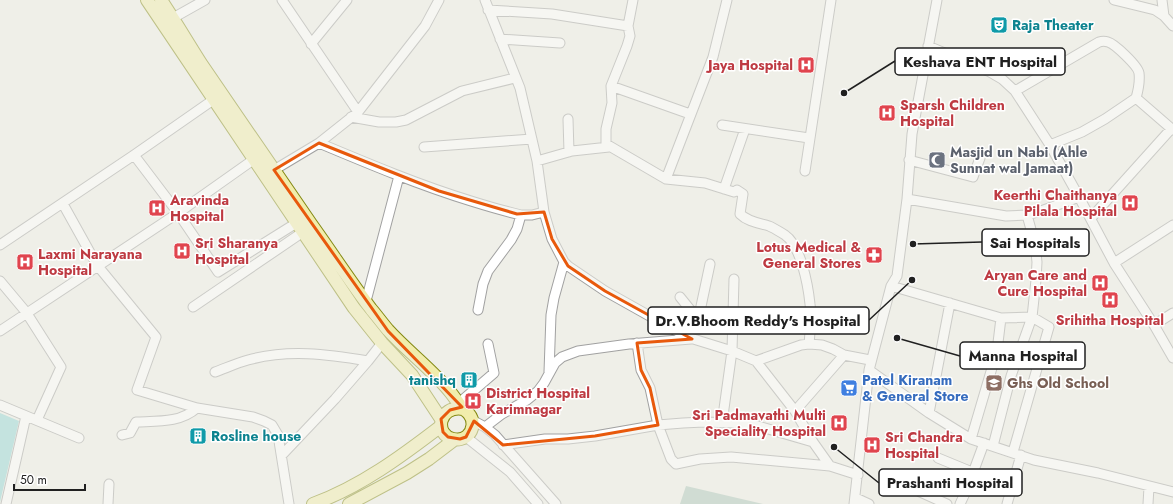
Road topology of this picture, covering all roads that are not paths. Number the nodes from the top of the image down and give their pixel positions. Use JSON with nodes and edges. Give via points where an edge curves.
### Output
{"nodes":[{"id":1,"x":147,"y":0,"type":"edge"},
{"id":2,"x":162,"y":0,"type":"edge"},
{"id":3,"x":204,"y":0,"type":"edge"},
{"id":4,"x":282,"y":0,"type":"edge"},
{"id":5,"x":439,"y":0,"type":"edge"},
{"id":6,"x":485,"y":0,"type":"edge"},
{"id":7,"x":633,"y":0,"type":"edge"},
{"id":8,"x":727,"y":0,"type":"edge"},
{"id":9,"x":831,"y":0,"type":"edge"},
{"id":10,"x":937,"y":0,"type":"edge"},
{"id":11,"x":1114,"y":0,"type":"edge"},
{"id":12,"x":1162,"y":0,"type":"edge"},
{"id":13,"x":342,"y":2,"type":"edge"},
{"id":14,"x":488,"y":10,"type":"junction"},
{"id":15,"x":1164,"y":16,"type":"junction"},
{"id":16,"x":173,"y":18,"type":"junction"},
{"id":17,"x":628,"y":26,"type":"junction"},
{"id":18,"x":1173,"y":26,"type":"edge"},
{"id":19,"x":500,"y":39,"type":"junction"},
{"id":20,"x":560,"y":43,"type":"dead end"},
{"id":21,"x":311,"y":44,"type":"junction"},
{"id":22,"x":928,"y":46,"type":"junction"},
{"id":23,"x":515,"y":78,"type":"junction"},
{"id":24,"x":611,"y":86,"type":"junction"},
{"id":25,"x":1015,"y":91,"type":"junction"},
{"id":26,"x":1136,"y":98,"type":"junction"},
{"id":27,"x":214,"y":100,"type":"junction"},
{"id":28,"x":354,"y":114,"type":"junction"},
{"id":29,"x":690,"y":114,"type":"junction"},
{"id":30,"x":568,"y":119,"type":"dead end"},
{"id":31,"x":722,"y":125,"type":"dead end"},
{"id":32,"x":745,"y":129,"type":"junction"},
{"id":33,"x":1172,"y":130,"type":"edge"},
{"id":34,"x":809,"y":138,"type":"junction"},
{"id":35,"x":532,"y":139,"type":"junction"},
{"id":36,"x":319,"y":143,"type":"junction"},
{"id":37,"x":1050,"y":145,"type":"junction"},
{"id":38,"x":424,"y":147,"type":"dead end"},
{"id":39,"x":609,"y":147,"type":"junction"},
{"id":40,"x":569,"y":152,"type":"junction"},
{"id":41,"x":134,"y":156,"type":"junction"},
{"id":42,"x":980,"y":158,"type":"dead end"},
{"id":43,"x":254,"y":160,"type":"junction"},
{"id":44,"x":909,"y":160,"type":"junction"},
{"id":45,"x":537,"y":161,"type":"junction"},
{"id":46,"x":274,"y":170,"type":"junction"},
{"id":47,"x":805,"y":171,"type":"dead end"},
{"id":48,"x":399,"y":176,"type":"junction"},
{"id":49,"x":666,"y":179,"type":"junction"},
{"id":50,"x":724,"y":189,"type":"junction"},
{"id":51,"x":1079,"y":197,"type":"junction"},
{"id":52,"x":907,"y":199,"type":"junction"},
{"id":53,"x":63,"y":204,"type":"junction"},
{"id":54,"x":178,"y":212,"type":"junction"},
{"id":55,"x":544,"y":212,"type":"junction"},
{"id":56,"x":521,"y":215,"type":"junction"},
{"id":57,"x":1027,"y":215,"type":"junction"},
{"id":58,"x":1090,"y":218,"type":"junction"},
{"id":59,"x":1173,"y":226,"type":"edge"},
{"id":60,"x":300,"y":227,"type":"junction"},
{"id":61,"x":0,"y":245,"type":"edge"},
{"id":62,"x":564,"y":262,"type":"junction"},
{"id":63,"x":1114,"y":263,"type":"junction"},
{"id":64,"x":710,"y":264,"type":"dead end"},
{"id":65,"x":97,"y":265,"type":"junction"},
{"id":66,"x":734,"y":280,"type":"dead end"},
{"id":67,"x":0,"y":281,"type":"edge"},
{"id":68,"x":891,"y":286,"type":"junction"},
{"id":69,"x":680,"y":296,"type":"dead end"},
{"id":70,"x":366,"y":301,"type":"junction"},
{"id":71,"x":950,"y":303,"type":"junction"},
{"id":72,"x":193,"y":307,"type":"dead end"},
{"id":73,"x":478,"y":310,"type":"dead end"},
{"id":74,"x":26,"y":312,"type":"junction"},
{"id":75,"x":1173,"y":313,"type":"edge"},
{"id":76,"x":1032,"y":317,"type":"junction"},
{"id":77,"x":697,"y":318,"type":"junction"},
{"id":78,"x":1000,"y":318,"type":"junction"},
{"id":79,"x":1154,"y":325,"type":"junction"},
{"id":80,"x":0,"y":330,"type":"edge"},
{"id":81,"x":690,"y":338,"type":"junction"},
{"id":82,"x":382,"y":343,"type":"junction"},
{"id":83,"x":637,"y":343,"type":"junction"},
{"id":84,"x":488,"y":344,"type":"dead end"},
{"id":85,"x":809,"y":344,"type":"junction"},
{"id":86,"x":732,"y":351,"type":"junction"},
{"id":87,"x":844,"y":355,"type":"junction"},
{"id":88,"x":1173,"y":358,"type":"edge"},
{"id":89,"x":870,"y":360,"type":"junction"},
{"id":90,"x":368,"y":361,"type":"junction"},
{"id":91,"x":756,"y":361,"type":"junction"},
{"id":92,"x":869,"y":370,"type":"junction"},
{"id":93,"x":215,"y":372,"type":"dead end"},
{"id":94,"x":549,"y":374,"type":"junction"},
{"id":95,"x":0,"y":405,"type":"edge"},
{"id":96,"x":461,"y":406,"type":"junction"},
{"id":97,"x":198,"y":408,"type":"junction"},
{"id":98,"x":795,"y":411,"type":"junction"},
{"id":99,"x":928,"y":413,"type":"junction"},
{"id":100,"x":26,"y":416,"type":"junction"},
{"id":101,"x":37,"y":420,"type":"junction"},
{"id":102,"x":472,"y":420,"type":"junction"},
{"id":103,"x":441,"y":423,"type":"junction"},
{"id":104,"x":722,"y":423,"type":"junction"},
{"id":105,"x":658,"y":425,"type":"junction"},
{"id":106,"x":485,"y":427,"type":"junction"},
{"id":107,"x":122,"y":435,"type":"dead end"},
{"id":108,"x":466,"y":436,"type":"junction"},
{"id":109,"x":79,"y":438,"type":"dead end"},
{"id":110,"x":971,"y":439,"type":"junction"},
{"id":111,"x":454,"y":440,"type":"junction"},
{"id":112,"x":814,"y":442,"type":"junction"},
{"id":113,"x":988,"y":444,"type":"junction"},
{"id":114,"x":503,"y":445,"type":"junction"},
{"id":115,"x":1017,"y":454,"type":"junction"},
{"id":116,"x":282,"y":455,"type":"junction"},
{"id":117,"x":938,"y":458,"type":"dead end"},
{"id":118,"x":830,"y":466,"type":"junction"},
{"id":119,"x":972,"y":472,"type":"junction"},
{"id":120,"x":858,"y":475,"type":"junction"},
{"id":121,"x":109,"y":484,"type":"dead end"},
{"id":122,"x":1149,"y":487,"type":"junction"},
{"id":123,"x":920,"y":492,"type":"dead end"},
{"id":124,"x":1173,"y":492,"type":"edge"},
{"id":125,"x":855,"y":501,"type":"edge"},
{"id":126,"x":6,"y":504,"type":"edge"},
{"id":127,"x":108,"y":504,"type":"edge"},
{"id":128,"x":289,"y":504,"type":"edge"},
{"id":129,"x":313,"y":504,"type":"edge"},
{"id":130,"x":349,"y":504,"type":"edge"},
{"id":131,"x":538,"y":504,"type":"edge"},
{"id":132,"x":556,"y":504,"type":"edge"},
{"id":133,"x":869,"y":504,"type":"edge"},
{"id":134,"x":948,"y":504,"type":"edge"},
{"id":135,"x":960,"y":504,"type":"edge"},
{"id":136,"x":1007,"y":504,"type":"edge"},
{"id":137,"x":1148,"y":504,"type":"edge"}],
"edges":[{"from":1,"to":27,"type":"main road"},
{"from":2,"to":16,"type":"main road"},
{"from":3,"to":16,"type":"street"},
{"from":4,"to":21,"type":"street"},
{"from":5,"to":28,"type":"street","via":[[425,26]]},
{"from":6,"to":14,"type":"street"},
{"from":7,"to":17,"type":"street"},
{"from":8,"to":29,"type":"street","via":[[713,57]]},
{"from":9,"to":34,"type":"street"},
{"from":10,"to":22,"type":"street"},
{"from":11,"to":15,"type":"street","via":[[1155,10]]},
{"from":12,"to":15,"type":"street"},
{"from":13,"to":21,"type":"street"},
{"from":14,"to":17,"type":"street","via":[[552,14]]},
{"from":14,"to":19,"type":"street"},
{"from":15,"to":18,"type":"street"},
{"from":16,"to":46,"type":"main road"},
{"from":17,"to":24,"type":"street","via":[[630,36]]},
{"from":19,"to":20,"type":"street"},
{"from":19,"to":23,"type":"street"},
{"from":21,"to":28,"type":"street"},
{"from":22,"to":25,"type":"street","via":[[990,72]]},
{"from":22,"to":44,"type":"street"},
{"from":23,"to":28,"type":"street","via":[[462,91],[406,120],[379,122]]},
{"from":23,"to":35,"type":"street","via":[[520,88]]},
{"from":24,"to":29,"type":"street"},
{"from":24,"to":39,"type":"street","via":[[612,103],[605,137]]},
{"from":25,"to":26,"type":"street","via":[[1103,41],[1110,42],[1138,68]]},
{"from":25,"to":37,"type":"street"},
{"from":26,"to":33,"type":"street"},
{"from":26,"to":37,"type":"street","via":[[1082,132]]},
{"from":27,"to":41,"type":"street"},
{"from":27,"to":43,"type":"main road"},
{"from":28,"to":36,"type":"street"},
{"from":29,"to":49,"type":"street"},
{"from":30,"to":40,"type":"street"},
{"from":31,"to":32,"type":"street"},
{"from":32,"to":34,"type":"street"},
{"from":32,"to":50,"type":"street"},
{"from":33,"to":58,"type":"street"},
{"from":34,"to":47,"type":"street"},
{"from":35,"to":38,"type":"street"},
{"from":35,"to":45,"type":"street"},
{"from":36,"to":46,"type":"street"},
{"from":36,"to":48,"type":"street"},
{"from":37,"to":51,"type":"street"},
{"from":39,"to":40,"type":"street"},
{"from":39,"to":49,"type":"street"},
{"from":40,"to":45,"type":"street"},
{"from":41,"to":53,"type":"street"},
{"from":41,"to":54,"type":"street"},
{"from":42,"to":44,"type":"street","via":[[974,177]]},
{"from":43,"to":54,"type":"street"},
{"from":43,"to":60,"type":"main road"},
{"from":44,"to":52,"type":"street"},
{"from":45,"to":55,"type":"street"},
{"from":46,"to":70,"type":"main road"},
{"from":48,"to":56,"type":"street","via":[[439,191]]},
{"from":48,"to":70,"type":"street"},
{"from":49,"to":50,"type":"street","via":[[705,183]]},
{"from":50,"to":85,"type":"street","via":[[734,192],[737,190],[743,194],[740,214],[744,218],[770,226],[786,236],[798,252],[808,286]]},
{"from":51,"to":57,"type":"street"},
{"from":51,"to":58,"type":"street"},
{"from":52,"to":57,"type":"street","via":[[1006,216]]},
{"from":52,"to":68,"type":"street","via":[[897,276]]},
{"from":53,"to":61,"type":"street"},
{"from":53,"to":65,"type":"street"},
{"from":54,"to":60,"type":"street","via":[[218,272]]},
{"from":54,"to":65,"type":"street"},
{"from":55,"to":56,"type":"street"},
{"from":55,"to":62,"type":"street","via":[[552,239]]},
{"from":56,"to":73,"type":"street","via":[[511,240],[488,271]]},
{"from":57,"to":76,"type":"street","via":[[1037,262]]},
{"from":58,"to":63,"type":"street"},
{"from":59,"to":63,"type":"street"},
{"from":60,"to":72,"type":"street"},
{"from":60,"to":82,"type":"main road","via":[[354,308]]},
{"from":62,"to":81,"type":"street","via":[[605,291]]},
{"from":62,"to":94,"type":"street","via":[[551,315]]},
{"from":63,"to":79,"type":"street"},
{"from":64,"to":77,"type":"street"},
{"from":65,"to":74,"type":"street"},
{"from":65,"to":97,"type":"street","via":[[156,337],[137,390]]},
{"from":66,"to":86,"type":"street"},
{"from":67,"to":74,"type":"street"},
{"from":68,"to":71,"type":"street"},
{"from":68,"to":89,"type":"street"},
{"from":69,"to":77,"type":"street"},
{"from":70,"to":96,"type":"main road","via":[[388,331],[449,390]]},
{"from":71,"to":78,"type":"street"},
{"from":71,"to":99,"type":"street"},
{"from":74,"to":80,"type":"street"},
{"from":74,"to":101,"type":"street","via":[[61,367]]},
{"from":75,"to":79,"type":"street"},
{"from":76,"to":78,"type":"street"},
{"from":76,"to":113,"type":"street"},
{"from":76,"to":115,"type":"street","via":[[1049,327]]},
{"from":77,"to":81,"type":"street"},
{"from":78,"to":110,"type":"street","via":[[997,351]]},
{"from":79,"to":88,"type":"street"},
{"from":81,"to":83,"type":"street"},
{"from":81,"to":86,"type":"street"},
{"from":82,"to":90,"type":"street"},
{"from":82,"to":103,"type":"main road","via":[[412,375]]},
{"from":83,"to":94,"type":"street","via":[[578,351],[562,357]]},
{"from":83,"to":105,"type":"street","via":[[641,370],[650,388]]},
{"from":84,"to":96,"type":"street","via":[[494,373]]},
{"from":85,"to":87,"type":"street","via":[[822,345]]},
{"from":85,"to":91,"type":"street"},
{"from":86,"to":91,"type":"street"},
{"from":86,"to":104,"type":"street"},
{"from":87,"to":89,"type":"street"},
{"from":87,"to":98,"type":"street"},
{"from":89,"to":92,"type":"street"},
{"from":90,"to":93,"type":"street","via":[[309,353],[270,355],[247,360]]},
{"from":90,"to":116,"type":"street"},
{"from":91,"to":98,"type":"street"},
{"from":92,"to":99,"type":"street"},
{"from":92,"to":120,"type":"street"},
{"from":94,"to":106,"type":"street","via":[[538,391]]},
{"from":95,"to":100,"type":"street"},
{"from":96,"to":102,"type":"main road"},
{"from":96,"to":103,"type":"main road","via":[[445,414]]},
{"from":97,"to":107,"type":"street","via":[[182,418],[136,422],[130,433]]},
{"from":97,"to":116,"type":"street","via":[[253,417],[272,425],[278,435]]},
{"from":98,"to":112,"type":"street"},
{"from":99,"to":110,"type":"street"},
{"from":100,"to":101,"type":"street"},
{"from":100,"to":126,"type":"street"},
{"from":101,"to":109,"type":"street"},
{"from":102,"to":106,"type":"street"},
{"from":102,"to":108,"type":"main road","via":[[471,432]]},
{"from":103,"to":111,"type":"main road","via":[[443,432]]},
{"from":103,"to":129,"type":"main road","via":[[373,474]]},
{"from":104,"to":105,"type":"street"},
{"from":104,"to":112,"type":"street","via":[[758,426]]},
{"from":105,"to":114,"type":"street","via":[[595,436]]},
{"from":105,"to":118,"type":"street","via":[[671,459],[676,464],[731,457]]},
{"from":106,"to":114,"type":"street"},
{"from":108,"to":111,"type":"main road"},
{"from":108,"to":131,"type":"street","via":[[510,472]]},
{"from":110,"to":113,"type":"street"},
{"from":111,"to":130,"type":"main road","via":[[429,459]]},
{"from":112,"to":118,"type":"street"},
{"from":113,"to":115,"type":"street"},
{"from":113,"to":119,"type":"street"},
{"from":114,"to":132,"type":"street"},
{"from":115,"to":122,"type":"street"},
{"from":115,"to":136,"type":"street"},
{"from":116,"to":128,"type":"street"},
{"from":117,"to":119,"type":"street"},
{"from":118,"to":120,"type":"street"},
{"from":119,"to":135,"type":"street"},
{"from":120,"to":125,"type":"street"},
{"from":121,"to":127,"type":"street"},
{"from":122,"to":124,"type":"street"},
{"from":122,"to":137,"type":"street"},
{"from":123,"to":134,"type":"street"},
{"from":125,"to":133,"type":"street"}]}
